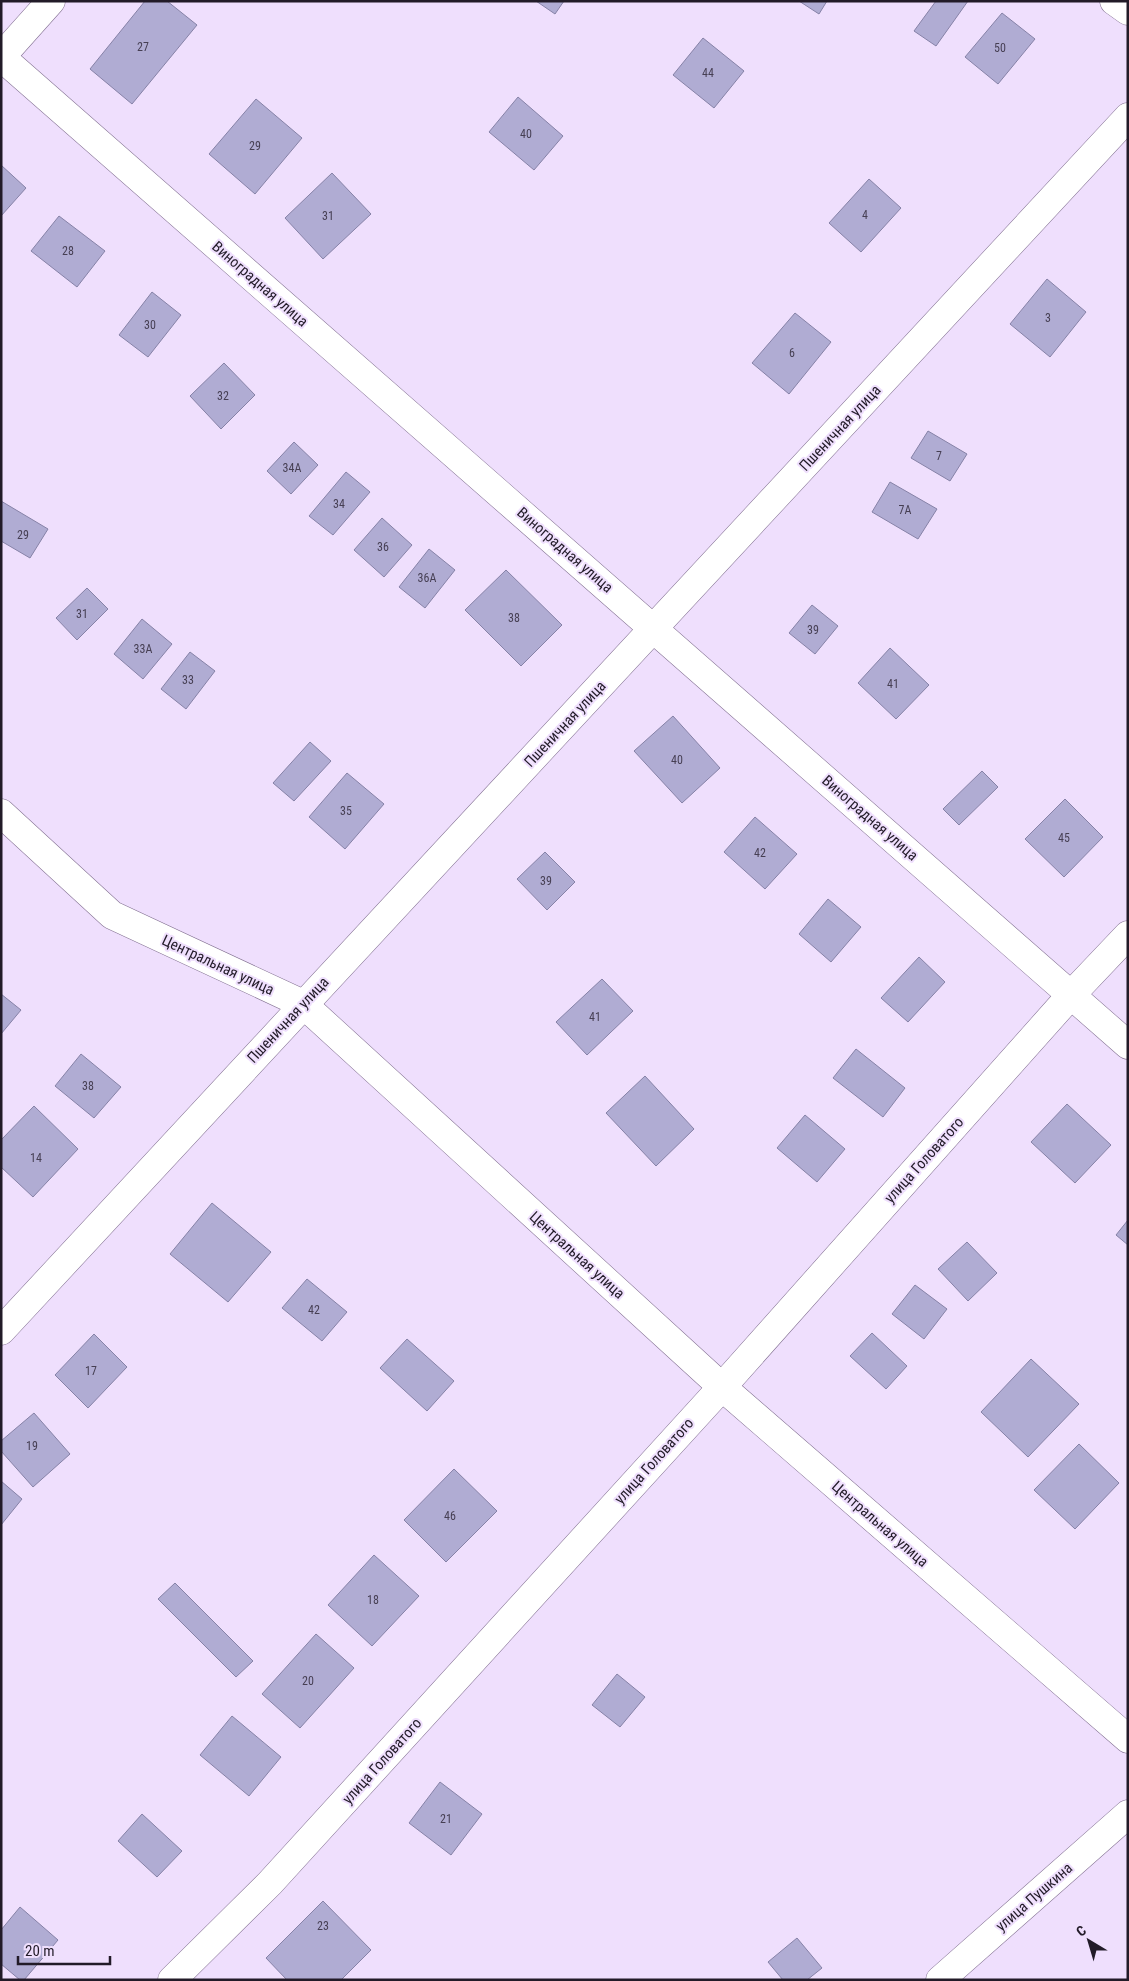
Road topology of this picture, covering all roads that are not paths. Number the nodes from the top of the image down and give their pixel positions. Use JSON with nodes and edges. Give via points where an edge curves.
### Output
{"nodes":[{"id":1,"x":50,"y":1,"type":"edge"},
{"id":2,"x":1114,"y":1,"type":"edge"},
{"id":3,"x":1128,"y":11,"type":"edge"},
{"id":4,"x":1,"y":57,"type":"edge"},
{"id":5,"x":1128,"y":117,"type":"edge"},
{"id":6,"x":654,"y":628,"type":"junction"},
{"id":7,"x":1,"y":813,"type":"edge"},
{"id":8,"x":1128,"y":935,"type":"edge"},
{"id":9,"x":1071,"y":995,"type":"junction"},
{"id":10,"x":303,"y":1004,"type":"junction"},
{"id":11,"x":1128,"y":1045,"type":"edge"},
{"id":12,"x":1,"y":1331,"type":"edge"},
{"id":13,"x":722,"y":1387,"type":"junction"},
{"id":14,"x":1128,"y":1739,"type":"edge"},
{"id":15,"x":1128,"y":1814,"type":"edge"},
{"id":16,"x":172,"y":1980,"type":"edge"},
{"id":17,"x":940,"y":1980,"type":"edge"}],
"edges":[{"from":1,"to":4,"type":"street"},
{"from":2,"to":3,"type":"street"},
{"from":4,"to":6,"type":"street","name":"Виноградная улица"},
{"from":5,"to":6,"type":"street","name":"Пшеничная улица"},
{"from":6,"to":9,"type":"street","name":"Виноградная улица"},
{"from":6,"to":10,"type":"street","name":"Пшеничная улица"},
{"from":7,"to":10,"type":"street","name":"Центральная улица","via":[[112,915]]},
{"from":8,"to":9,"type":"street","name":"улица Головатого"},
{"from":9,"to":11,"type":"street","name":"Виноградная улица"},
{"from":9,"to":13,"type":"street","name":"улица Головатого"},
{"from":10,"to":12,"type":"street","name":"Пшеничная улица"},
{"from":10,"to":13,"type":"street","name":"Центральная улица"},
{"from":13,"to":14,"type":"street","name":"Центральная улица"},
{"from":13,"to":16,"type":"street","name":"улица Головатого","via":[[270,1883]]},
{"from":15,"to":17,"type":"street","name":"улица Пушкина"}]}
